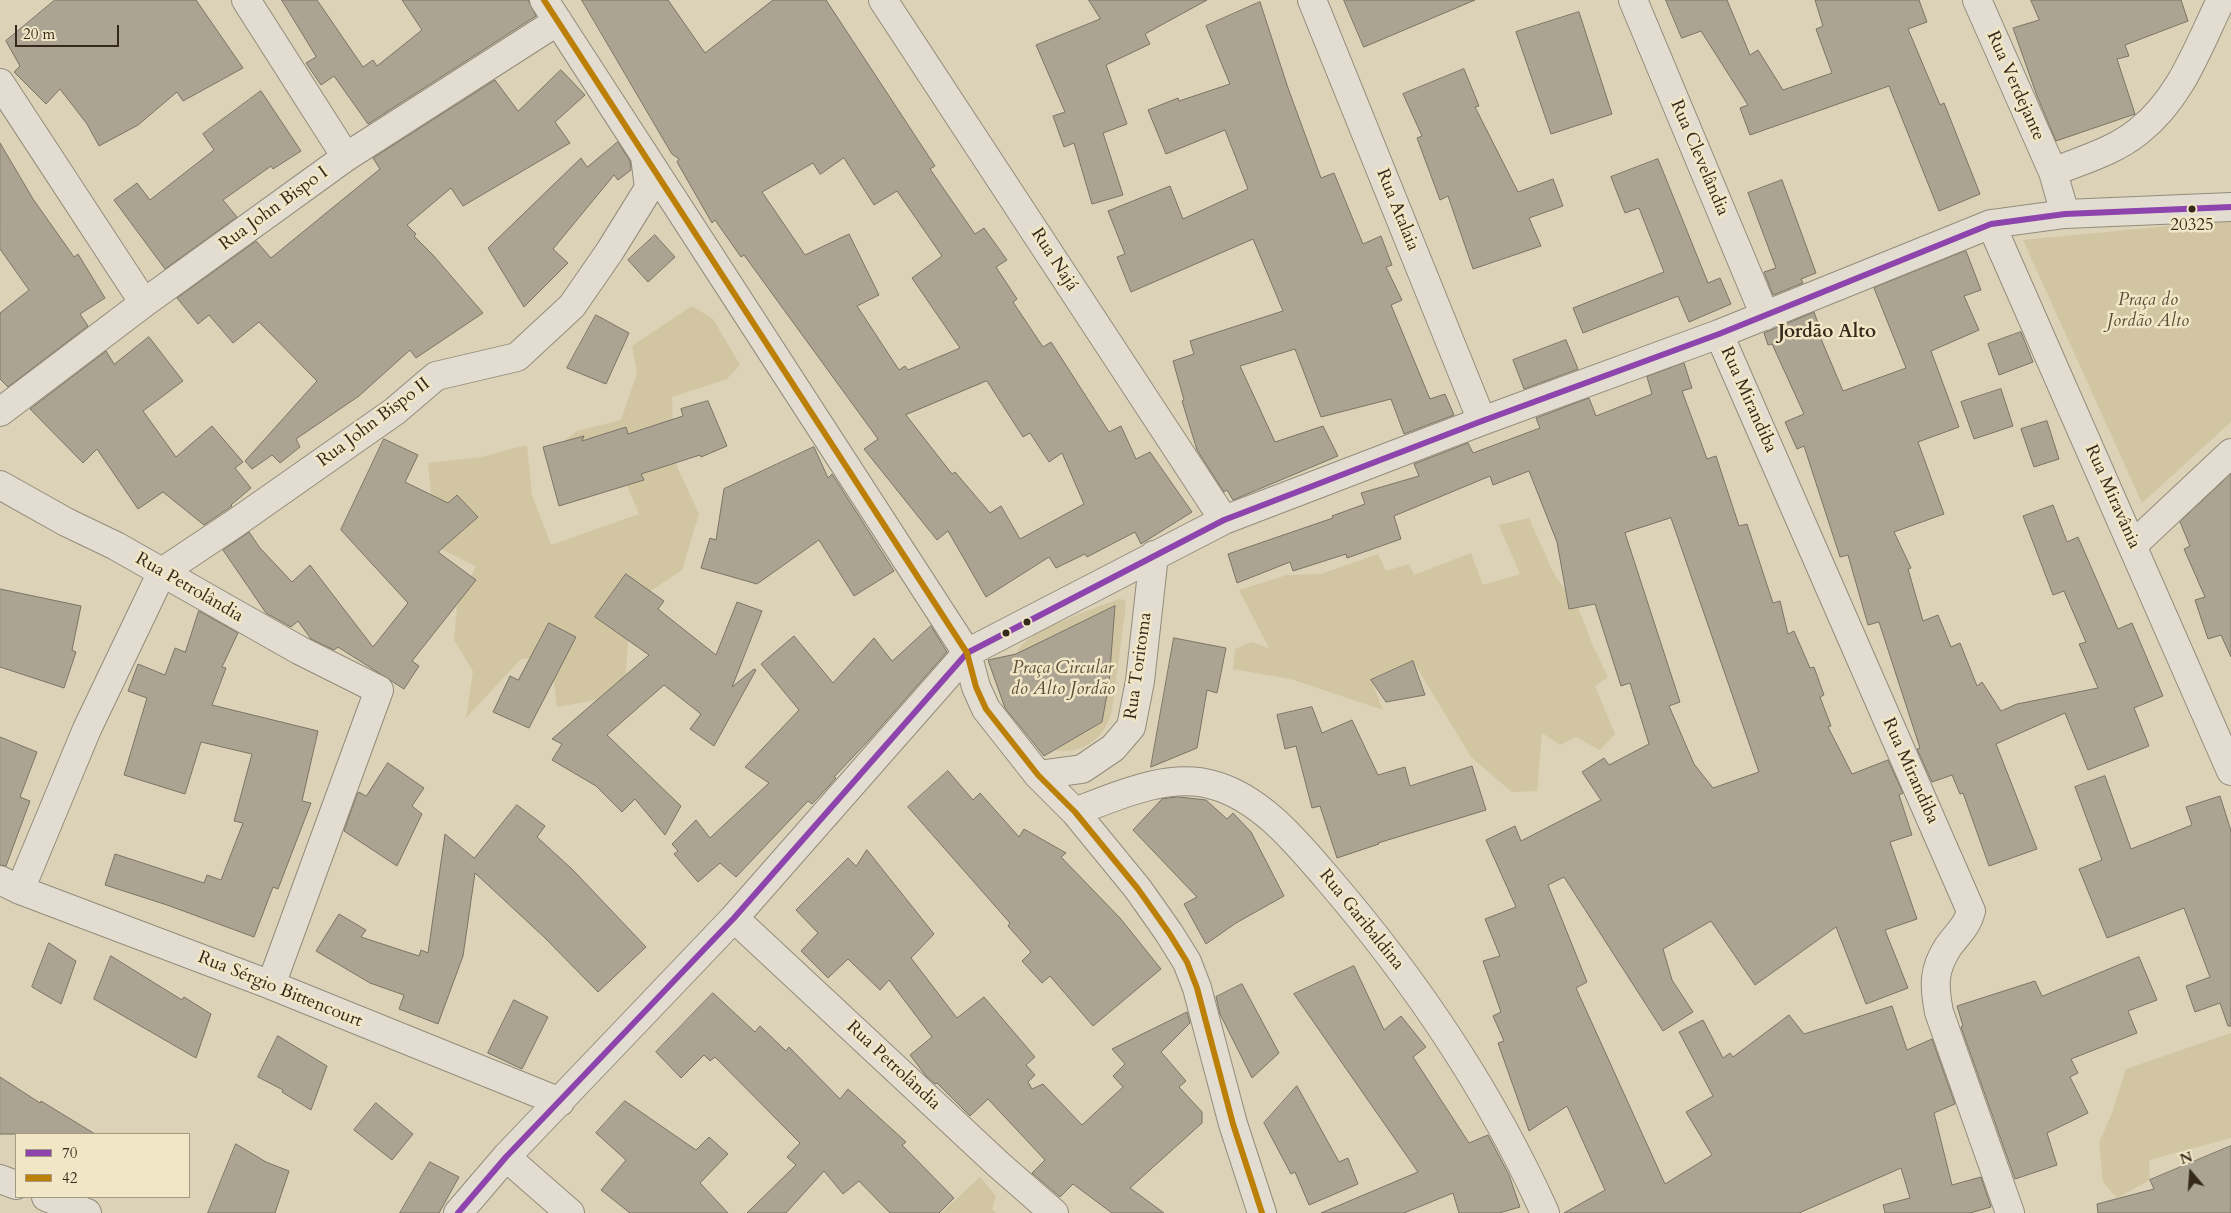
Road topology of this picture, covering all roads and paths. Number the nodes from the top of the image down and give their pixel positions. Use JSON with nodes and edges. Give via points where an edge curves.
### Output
{"nodes":[{"id":1,"x":246,"y":0,"type":"edge"},
{"id":2,"x":883,"y":0,"type":"edge"},
{"id":3,"x":1312,"y":0,"type":"edge"},
{"id":4,"x":1633,"y":0,"type":"edge"},
{"id":5,"x":1977,"y":0,"type":"edge"},
{"id":6,"x":2221,"y":0,"type":"edge"},
{"id":7,"x":551,"y":10,"type":"edge"},
{"id":8,"x":0,"y":83,"type":"edge"},
{"id":9,"x":645,"y":156,"type":"junction"},
{"id":10,"x":346,"y":157,"type":"junction"},
{"id":11,"x":2053,"y":172,"type":"junction"},
{"id":12,"x":2231,"y":208,"type":"edge"},
{"id":13,"x":2065,"y":214,"type":"junction"},
{"id":14,"x":1991,"y":224,"type":"junction"},
{"id":15,"x":144,"y":303,"type":"junction"},
{"id":16,"x":1765,"y":316,"type":"junction"},
{"id":17,"x":1719,"y":334,"type":"junction"},
{"id":18,"x":0,"y":412,"type":"edge"},
{"id":19,"x":1482,"y":421,"type":"junction"},
{"id":20,"x":2231,"y":453,"type":"edge"},
{"id":21,"x":0,"y":485,"type":"edge"},
{"id":22,"x":1224,"y":520,"type":"junction"},
{"id":23,"x":2133,"y":545,"type":"junction"},
{"id":24,"x":1154,"y":555,"type":"junction"},
{"id":25,"x":162,"y":572,"type":"junction"},
{"id":26,"x":967,"y":653,"type":"junction"},
{"id":27,"x":2231,"y":771,"type":"edge"},
{"id":28,"x":1038,"y":775,"type":"junction"},
{"id":29,"x":1075,"y":812,"type":"junction"},
{"id":30,"x":10,"y":885,"type":"edge"},
{"id":31,"x":734,"y":918,"type":"junction"},
{"id":32,"x":272,"y":985,"type":"junction"},
{"id":33,"x":560,"y":1102,"type":"junction"},
{"id":34,"x":506,"y":1157,"type":"junction"},
{"id":35,"x":0,"y":1179,"type":"edge"},
{"id":36,"x":15,"y":1185,"type":"edge"},
{"id":37,"x":49,"y":1198,"type":"edge"},
{"id":38,"x":87,"y":1213,"type":"edge"},
{"id":39,"x":458,"y":1213,"type":"edge"},
{"id":40,"x":570,"y":1213,"type":"edge"},
{"id":41,"x":1054,"y":1213,"type":"edge"},
{"id":42,"x":1262,"y":1213,"type":"edge"},
{"id":43,"x":1545,"y":1213,"type":"edge"},
{"id":44,"x":2010,"y":1213,"type":"edge"}],
"edges":[{"from":1,"to":10,"type":"street"},
{"from":2,"to":22,"type":"street","name":"Rua Najá"},
{"from":3,"to":19,"type":"street","name":"Rua Atalaia"},
{"from":4,"to":16,"type":"street","name":"Rua Clevelândia"},
{"from":5,"to":11,"type":"street","name":"Rua Verdejante"},
{"from":6,"to":11,"type":"street","via":[[2179,87],[2162,109],[2138,132],[2111,149]]},
{"from":7,"to":9,"type":"street"},
{"from":7,"to":10,"type":"street","name":"Rua John Bispo I"},
{"from":8,"to":15,"type":"street"},
{"from":9,"to":25,"type":"street","name":"Rua John Bispo II","via":[[649,188],[610,251],[572,306],[517,357],[436,376],[395,411]]},
{"from":9,"to":26,"type":"street"},
{"from":10,"to":15,"type":"street","name":"Rua John Bispo I"},
{"from":11,"to":13,"type":"street","name":"Rua Verdejante"},
{"from":12,"to":13,"type":"street"},
{"from":13,"to":14,"type":"street"},
{"from":14,"to":16,"type":"street"},
{"from":14,"to":23,"type":"street","name":"Rua Miravânia"},
{"from":15,"to":18,"type":"street","name":"Rua John Bispo I"},
{"from":16,"to":17,"type":"street"},
{"from":17,"to":19,"type":"street"},
{"from":17,"to":44,"type":"street","name":"Rua Mirandiba","via":[[1971,911],[1938,968],[1935,989],[1939,1012]]},
{"from":19,"to":22,"type":"street"},
{"from":20,"to":23,"type":"street"},
{"from":21,"to":25,"type":"street","name":"Rua Petrolândia"},
{"from":22,"to":24,"type":"street"},
{"from":23,"to":27,"type":"street","name":"Rua Miravânia"},
{"from":24,"to":26,"type":"street"},
{"from":24,"to":28,"type":"street","name":"Rua Toritoma","via":[[1140,681],[1131,727],[1113,748],[1082,769]]},
{"from":25,"to":30,"type":"street"},
{"from":25,"to":32,"type":"street","name":"Rua Petrolândia","via":[[299,650],[379,690]]},
{"from":26,"to":28,"type":"street","via":[[986,709]]},
{"from":26,"to":31,"type":"street"},
{"from":28,"to":29,"type":"street"},
{"from":29,"to":42,"type":"street","via":[[1138,889],[1187,962]]},
{"from":29,"to":43,"type":"street","name":"Rua Garibaldina","via":[[1154,784],[1188,782],[1212,784],[1254,804],[1300,847],[1372,929],[1433,1013],[1494,1112]]},
{"from":30,"to":32,"type":"street","name":"Rua Sérgio Bittencourt"},
{"from":31,"to":33,"type":"street"},
{"from":31,"to":41,"type":"street","name":"Rua Petrolândia"},
{"from":32,"to":33,"type":"street","name":"Rua Sérgio Bittencourt"},
{"from":33,"to":34,"type":"street"},
{"from":34,"to":39,"type":"street"},
{"from":34,"to":40,"type":"street"},
{"from":35,"to":36,"type":"street"},
{"from":37,"to":38,"type":"street"}]}
